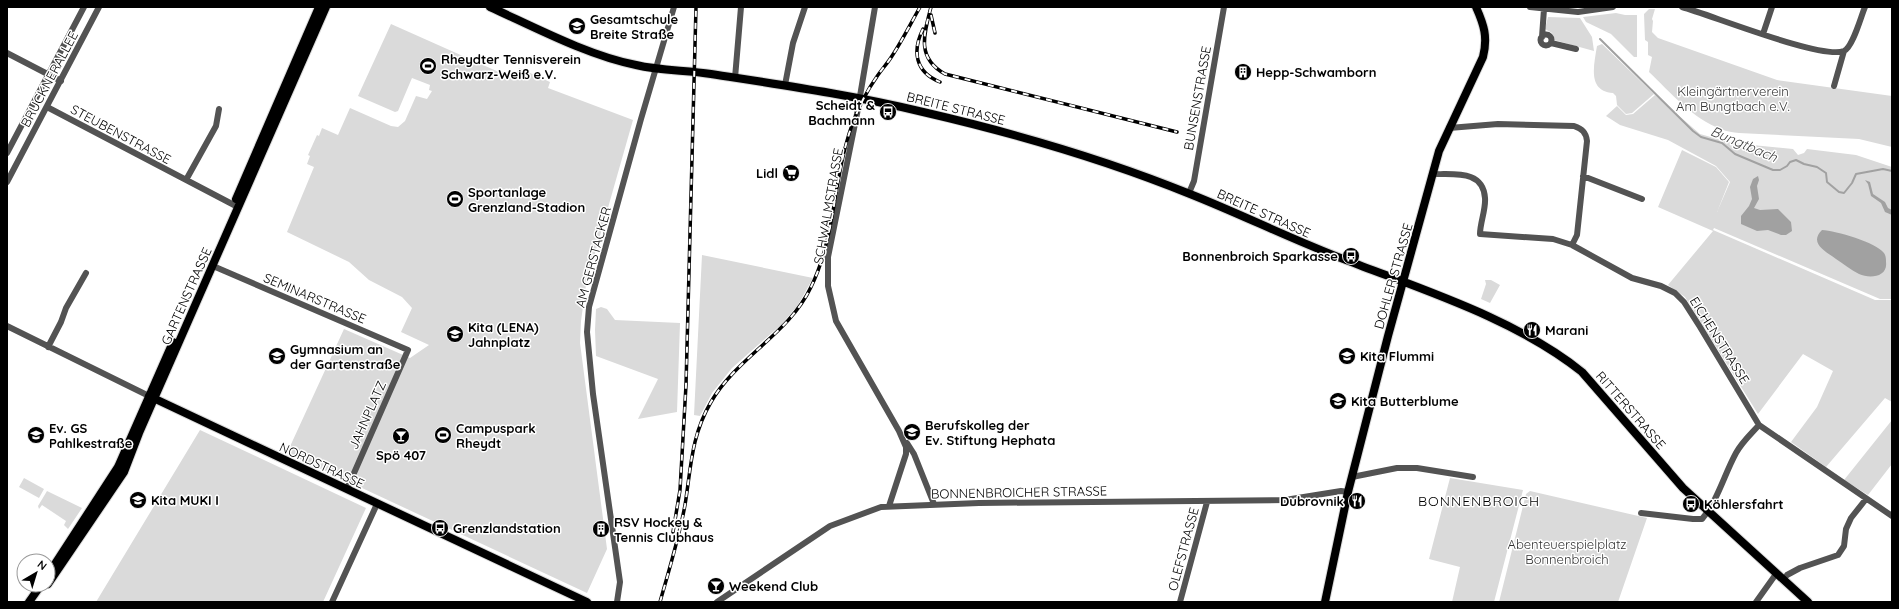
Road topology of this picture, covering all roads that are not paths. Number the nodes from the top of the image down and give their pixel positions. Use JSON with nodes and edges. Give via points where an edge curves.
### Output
{"nodes":[{"id":1,"x":84,"y":7,"type":"edge"},
{"id":2,"x":99,"y":7,"type":"edge"},
{"id":3,"x":319,"y":7,"type":"edge"},
{"id":4,"x":326,"y":7,"type":"edge"},
{"id":5,"x":490,"y":7,"type":"edge"},
{"id":6,"x":674,"y":7,"type":"edge"},
{"id":7,"x":741,"y":7,"type":"edge"},
{"id":8,"x":804,"y":7,"type":"edge"},
{"id":9,"x":875,"y":7,"type":"edge"},
{"id":10,"x":1224,"y":7,"type":"edge"},
{"id":11,"x":1476,"y":7,"type":"edge"},
{"id":12,"x":1530,"y":7,"type":"edge"},
{"id":13,"x":1613,"y":7,"type":"edge"},
{"id":14,"x":1682,"y":7,"type":"edge"},
{"id":15,"x":1772,"y":7,"type":"edge"},
{"id":16,"x":1865,"y":7,"type":"edge"},
{"id":17,"x":1544,"y":9,"type":"junction"},
{"id":18,"x":1577,"y":9,"type":"edge"},
{"id":19,"x":1696,"y":9,"type":"edge"},
{"id":20,"x":1763,"y":34,"type":"junction"},
{"id":21,"x":1576,"y":49,"type":"dead end"},
{"id":22,"x":1844,"y":51,"type":"junction"},
{"id":23,"x":7,"y":53,"type":"edge"},
{"id":24,"x":656,"y":69,"type":"junction"},
{"id":25,"x":48,"y":74,"type":"junction"},
{"id":26,"x":735,"y":78,"type":"junction"},
{"id":27,"x":60,"y":81,"type":"junction"},
{"id":28,"x":785,"y":85,"type":"junction"},
{"id":29,"x":1834,"y":86,"type":"dead end"},
{"id":30,"x":859,"y":97,"type":"junction"},
{"id":31,"x":47,"y":107,"type":"junction"},
{"id":32,"x":219,"y":109,"type":"dead end"},
{"id":33,"x":1449,"y":128,"type":"junction"},
{"id":34,"x":8,"y":149,"type":"edge"},
{"id":35,"x":1433,"y":174,"type":"junction"},
{"id":36,"x":1583,"y":176,"type":"junction"},
{"id":37,"x":186,"y":180,"type":"junction"},
{"id":38,"x":7,"y":182,"type":"edge"},
{"id":39,"x":1189,"y":193,"type":"junction"},
{"id":40,"x":1642,"y":199,"type":"dead end"},
{"id":41,"x":234,"y":205,"type":"junction"},
{"id":42,"x":1572,"y":245,"type":"junction"},
{"id":43,"x":213,"y":266,"type":"junction"},
{"id":44,"x":86,"y":273,"type":"dead end"},
{"id":45,"x":1404,"y":280,"type":"junction"},
{"id":46,"x":7,"y":326,"type":"edge"},
{"id":47,"x":48,"y":347,"type":"junction"},
{"id":48,"x":408,"y":350,"type":"joint"},
{"id":49,"x":152,"y":397,"type":"junction"},
{"id":50,"x":1759,"y":424,"type":"junction"},
{"id":51,"x":904,"y":439,"type":"junction"},
{"id":52,"x":1473,"y":476,"type":"dead end"},
{"id":53,"x":1352,"y":477,"type":"junction"},
{"id":54,"x":347,"y":489,"type":"junction"},
{"id":55,"x":1348,"y":492,"type":"junction"},
{"id":56,"x":1866,"y":499,"type":"junction"},
{"id":57,"x":1207,"y":502,"type":"junction"},
{"id":58,"x":377,"y":504,"type":"junction"},
{"id":59,"x":934,"y":504,"type":"junction"},
{"id":60,"x":889,"y":506,"type":"junction"},
{"id":61,"x":1708,"y":511,"type":"junction"},
{"id":62,"x":1641,"y":513,"type":"dead end"},
{"id":63,"x":1892,"y":516,"type":"edge"},
{"id":64,"x":56,"y":562,"type":"edge"},
{"id":65,"x":56,"y":572,"type":"edge"},
{"id":66,"x":1776,"y":574,"type":"junction"},
{"id":67,"x":1783,"y":580,"type":"junction"},
{"id":68,"x":620,"y":589,"type":"junction"},
{"id":69,"x":35,"y":593,"type":"edge"},
{"id":70,"x":42,"y":593,"type":"edge"},
{"id":71,"x":29,"y":602,"type":"edge"},
{"id":72,"x":35,"y":602,"type":"edge"},
{"id":73,"x":332,"y":602,"type":"edge"},
{"id":74,"x":587,"y":602,"type":"edge"},
{"id":75,"x":617,"y":602,"type":"edge"},
{"id":76,"x":623,"y":602,"type":"edge"},
{"id":77,"x":717,"y":602,"type":"edge"},
{"id":78,"x":1180,"y":602,"type":"edge"},
{"id":79,"x":1325,"y":602,"type":"edge"},
{"id":80,"x":1756,"y":602,"type":"edge"},
{"id":81,"x":1808,"y":602,"type":"edge"}],
"edges":[{"from":1,"to":25,"type":"street","name":"BRUCKNERALLEE"},
{"from":2,"to":27,"type":"street","name":"BRUCKNERALLEE"},
{"from":3,"to":41,"type":"main road","name":"GARTENSTRASSE"},
{"from":4,"to":43,"type":"main road","name":"GARTENSTRASSE"},
{"from":5,"to":24,"type":"main road","name":"BREITE STRASSE","via":[[587,50],[633,65]]},
{"from":6,"to":24,"type":"street","name":"AM GERSTACKER"},
{"from":7,"to":26,"type":"street"},
{"from":8,"to":28,"type":"street","via":[[793,43]]},
{"from":9,"to":30,"type":"street","name":"SCHWALMSTRASSE"},
{"from":10,"to":39,"type":"street","name":"BUNSENSTRASSE","via":[[1194,181]]},
{"from":11,"to":33,"type":"main road","name":"DOHLER STRASSE","via":[[1485,32],[1486,44],[1483,57]]},
{"from":12,"to":17,"type":"street"},
{"from":13,"to":18,"type":"street"},
{"from":14,"to":19,"type":"street"},
{"from":15,"to":20,"type":"street"},
{"from":16,"to":22,"type":"street","via":[[1850,46]]},
{"from":17,"to":18,"type":"street"},
{"from":17,"to":21,"type":"street","via":[[1542,37],[1549,35],[1551,43]]},
{"from":19,"to":20,"type":"street"},
{"from":20,"to":22,"type":"street","via":[[1804,47]]},
{"from":22,"to":29,"type":"street"},
{"from":23,"to":25,"type":"street"},
{"from":24,"to":26,"type":"main road","name":"BREITE STRASSE"},
{"from":24,"to":68,"type":"street","name":"AM GERSTACKER","via":[[589,307],[587,332]]},
{"from":25,"to":27,"type":"street"},
{"from":25,"to":34,"type":"street","name":"BRUCKNERALLEE"},
{"from":26,"to":28,"type":"main road","name":"BREITE STRASSE"},
{"from":27,"to":31,"type":"street","name":"BRUCKNERALLEE"},
{"from":28,"to":30,"type":"main road","name":"BREITE STRASSE"},
{"from":30,"to":39,"type":"main road","name":"BREITE STRASSE","via":[[1084,155]]},
{"from":30,"to":51,"type":"street","name":"SCHWALMSTRASSE","via":[[828,258],[830,298],[836,321]]},
{"from":31,"to":37,"type":"street","name":"STEUBENSTRASSE"},
{"from":31,"to":38,"type":"street","name":"BRUCKNERALLEE"},
{"from":32,"to":37,"type":"street","via":[[216,126]]},
{"from":33,"to":35,"type":"main road","name":"DOHLER STRASSE"},
{"from":33,"to":36,"type":"street","via":[[1498,124],[1580,128],[1586,134],[1587,141]]},
{"from":35,"to":42,"type":"street","name":"EICHENSTRASSE","via":[[1457,174],[1479,181],[1485,197],[1480,234],[1553,239]]},
{"from":35,"to":45,"type":"main road","name":"DOHLER STRASSE"},
{"from":36,"to":40,"type":"street"},
{"from":36,"to":42,"type":"street","via":[[1577,235]]},
{"from":37,"to":41,"type":"street","name":"STEUBENSTRASSE"},
{"from":39,"to":45,"type":"main road","name":"BREITE STRASSE","via":[[1317,249]]},
{"from":41,"to":49,"type":"main road","name":"GARTENSTRASSE"},
{"from":42,"to":50,"type":"street","name":"EICHENSTRASSE","via":[[1632,278],[1661,286],[1680,296]]},
{"from":43,"to":48,"type":"street","name":"SEMINARSTRASSE"},
{"from":43,"to":49,"type":"main road","name":"GARTENSTRASSE"},
{"from":44,"to":47,"type":"street"},
{"from":45,"to":53,"type":"main road","name":"DOHLER STRASSE"},
{"from":45,"to":61,"type":"main road","name":"RITTERSTRASSE","via":[[1480,313],[1563,356],[1582,372],[1683,488]]},
{"from":46,"to":47,"type":"street","name":"NORDSTRASSE"},
{"from":47,"to":49,"type":"street","name":"NORDSTRASSE"},
{"from":48,"to":54,"type":"street","name":"JAHNPLATZ"},
{"from":49,"to":54,"type":"main road","name":"NORDSTRASSE"},
{"from":49,"to":64,"type":"main road","name":"GARTENSTRASSE","via":[[118,467]]},
{"from":49,"to":65,"type":"main road","name":"GARTENSTRASSE","via":[[124,472]]},
{"from":50,"to":56,"type":"street","name":"EICHENSTRASSE"},
{"from":50,"to":61,"type":"street","via":[[1736,452]]},
{"from":51,"to":59,"type":"street","name":"SCHWALMSTRASSE","via":[[914,454]]},
{"from":51,"to":60,"type":"street","name":"SCHWALMSTRASSE","via":[[905,461]]},
{"from":52,"to":53,"type":"street","via":[[1417,468],[1397,468]]},
{"from":53,"to":55,"type":"main road","name":"DOHLER STRASSE"},
{"from":54,"to":58,"type":"main road","name":"NORDSTRASSE"},
{"from":55,"to":57,"type":"street","name":"BONNENBROICHER STRASSE","via":[[1285,500]]},
{"from":55,"to":79,"type":"main road","name":"DOHLER STRASSE"},
{"from":56,"to":63,"type":"street","name":"EICHENSTRASSE"},
{"from":56,"to":67,"type":"street","via":[[1851,518],[1846,529],[1844,546],[1838,555],[1800,568]]},
{"from":57,"to":59,"type":"street","name":"BONNENBROICHER STRASSE"},
{"from":57,"to":78,"type":"street","name":"OLEFSTRASSE"},
{"from":58,"to":73,"type":"street"},
{"from":58,"to":74,"type":"main road","name":"NORDSTRASSE"},
{"from":59,"to":60,"type":"street","name":"BONNENBROICHER STRASSE"},
{"from":60,"to":77,"type":"street","name":"BONNENBROICHER STRASSE","via":[[830,526]]},
{"from":61,"to":62,"type":"street","via":[[1702,518],[1693,519]]},
{"from":61,"to":66,"type":"main road","name":"RITTERSTRASSE"},
{"from":66,"to":67,"type":"main road","name":"RITTERSTRASSE"},
{"from":66,"to":80,"type":"street"},
{"from":67,"to":81,"type":"main road","name":"RITTERSTRASSE"},
{"from":68,"to":75,"type":"street","name":"AM GERSTACKER"},
{"from":68,"to":76,"type":"street","name":"AM GERSTACKER"},
{"from":69,"to":71,"type":"main road"},
{"from":70,"to":72,"type":"main road","name":"GARTENSTRASSE"}]}
